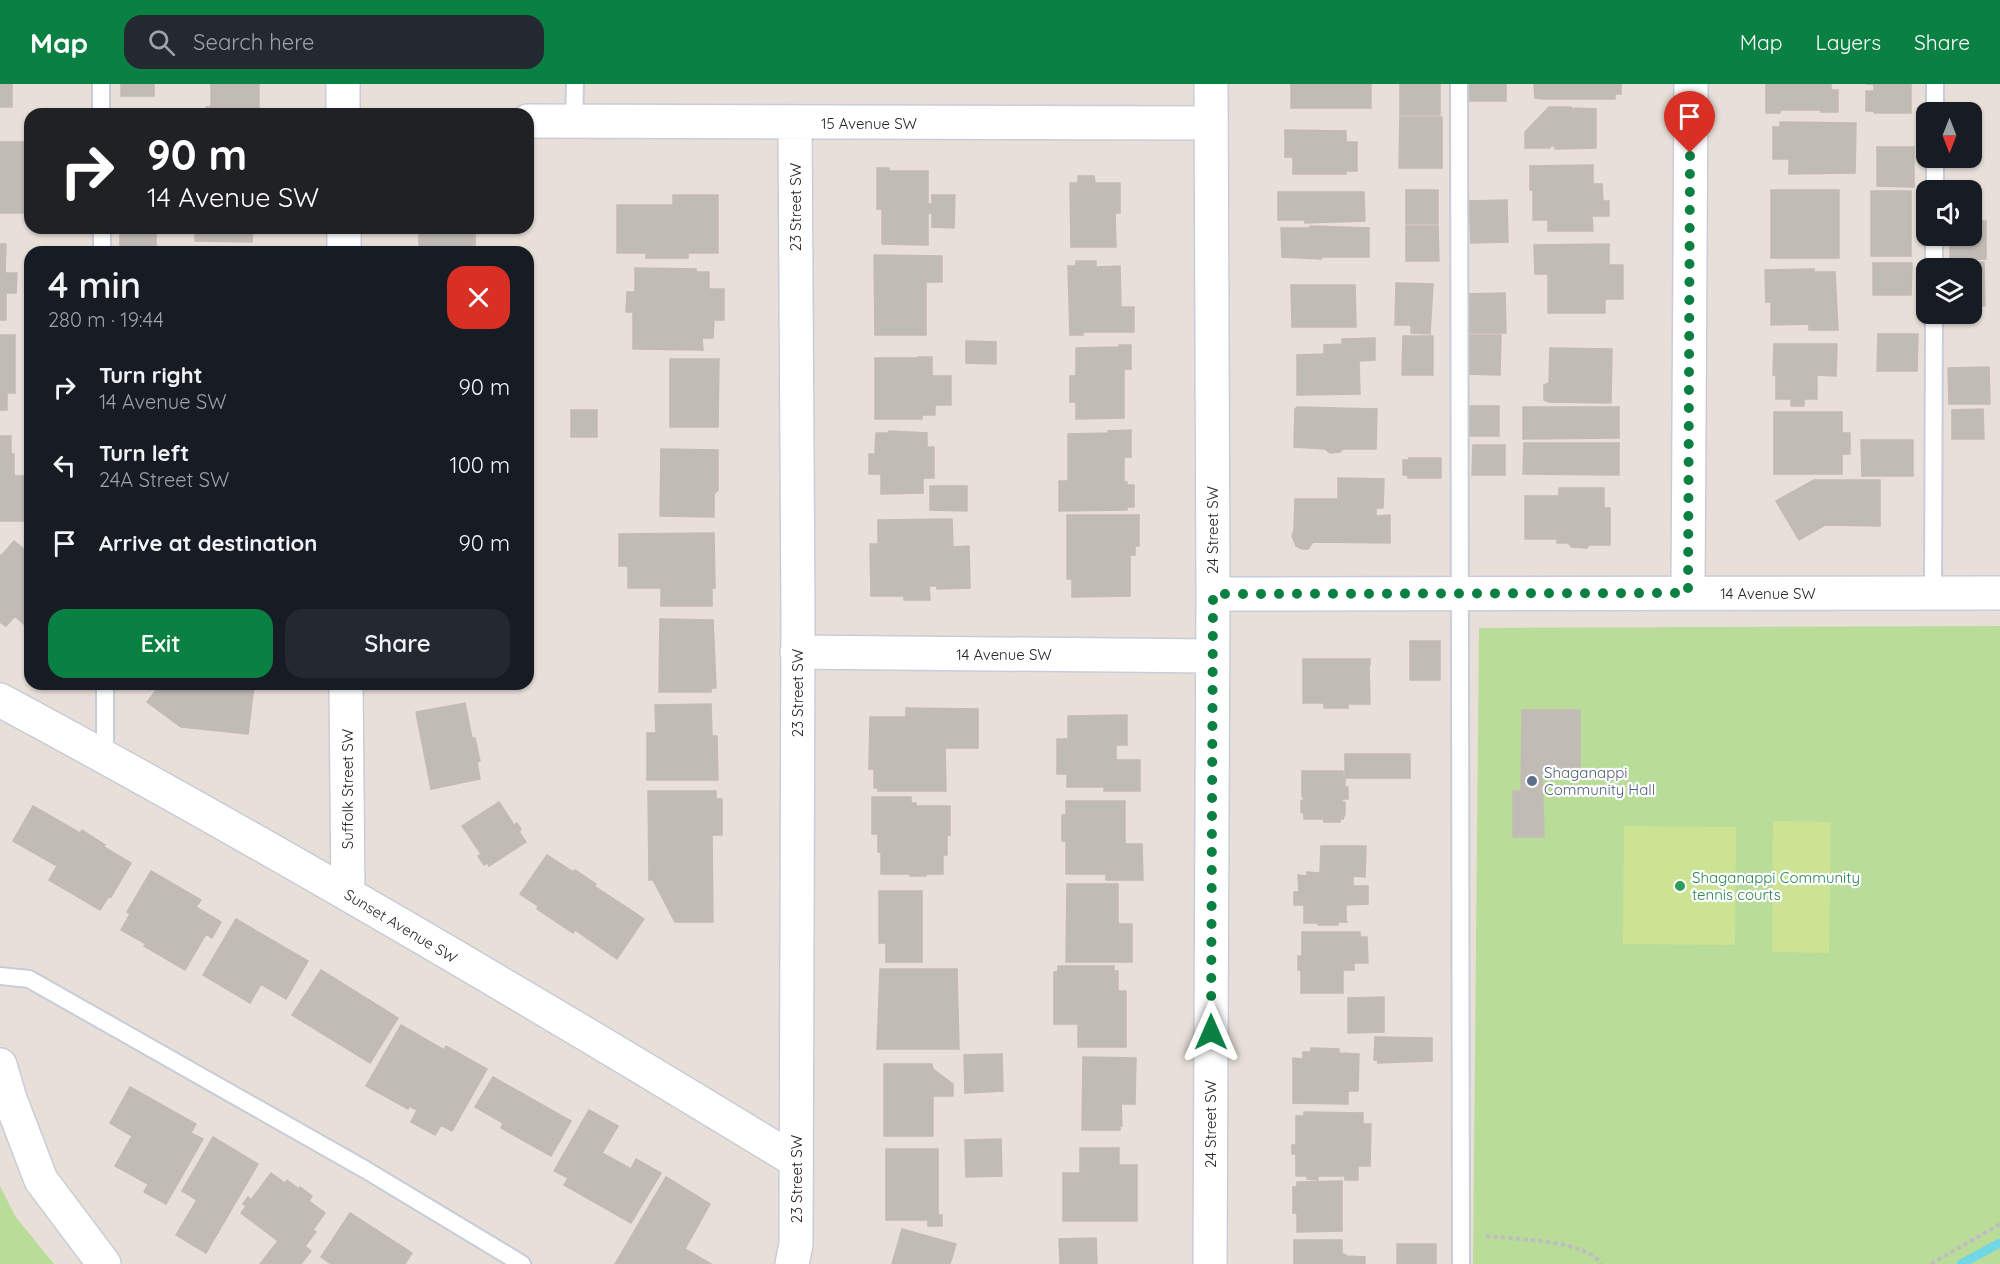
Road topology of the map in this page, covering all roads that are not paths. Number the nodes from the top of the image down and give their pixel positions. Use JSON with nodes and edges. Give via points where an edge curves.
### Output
{"nodes":[{"id":1,"x":101,"y":84,"type":"edge"},
{"id":2,"x":343,"y":84,"type":"edge"},
{"id":3,"x":574,"y":84,"type":"edge"},
{"id":4,"x":1211,"y":84,"type":"edge"},
{"id":5,"x":1459,"y":84,"type":"edge"},
{"id":6,"x":1691,"y":84,"type":"edge"},
{"id":7,"x":1935,"y":84,"type":"edge"},
{"id":8,"x":1935,"y":102,"type":"edge"},
{"id":9,"x":101,"y":108,"type":"edge"},
{"id":10,"x":343,"y":108,"type":"edge"},
{"id":11,"x":534,"y":121,"type":"edge"},
{"id":12,"x":574,"y":122,"type":"junction"},
{"id":13,"x":795,"y":122,"type":"junction"},
{"id":14,"x":1211,"y":123,"type":"junction"},
{"id":15,"x":1934,"y":324,"type":"edge"},
{"id":16,"x":1688,"y":593,"type":"junction"},
{"id":17,"x":1933,"y":593,"type":"junction"},
{"id":18,"x":2000,"y":593,"type":"edge"},
{"id":19,"x":1213,"y":594,"type":"junction"},
{"id":20,"x":1458,"y":594,"type":"junction"},
{"id":21,"x":797,"y":652,"type":"junction"},
{"id":22,"x":1212,"y":656,"type":"junction"},
{"id":23,"x":105,"y":690,"type":"edge"},
{"id":24,"x":346,"y":690,"type":"edge"},
{"id":25,"x":0,"y":700,"type":"edge"},
{"id":26,"x":105,"y":757,"type":"junction"},
{"id":27,"x":348,"y":894,"type":"junction"},
{"id":28,"x":0,"y":976,"type":"edge"},
{"id":29,"x":0,"y":1065,"type":"edge"},
{"id":30,"x":796,"y":1161,"type":"junction"},
{"id":31,"x":104,"y":1264,"type":"edge"},
{"id":32,"x":522,"y":1264,"type":"edge"},
{"id":33,"x":792,"y":1264,"type":"edge"},
{"id":34,"x":1210,"y":1264,"type":"edge"},
{"id":35,"x":1461,"y":1264,"type":"edge"}],
"edges":[{"from":1,"to":9,"type":"lane"},
{"from":2,"to":10,"type":"street"},
{"from":3,"to":12,"type":"lane"},
{"from":4,"to":14,"type":"street","name":"24 Street SW"},
{"from":5,"to":20,"type":"lane"},
{"from":6,"to":16,"type":"street"},
{"from":7,"to":8,"type":"lane"},
{"from":11,"to":12,"type":"street","name":"15 Avenue SW"},
{"from":12,"to":13,"type":"street","name":"15 Avenue SW"},
{"from":13,"to":14,"type":"street","name":"15 Avenue SW"},
{"from":13,"to":21,"type":"street","name":"23 Street SW"},
{"from":14,"to":19,"type":"street","name":"24 Street SW"},
{"from":15,"to":17,"type":"lane"},
{"from":16,"to":17,"type":"street","name":"14 Avenue SW"},
{"from":16,"to":20,"type":"street","name":"14 Avenue SW"},
{"from":17,"to":18,"type":"street","name":"14 Avenue SW"},
{"from":19,"to":20,"type":"street","name":"14 Avenue SW"},
{"from":19,"to":22,"type":"street","name":"24 Street SW"},
{"from":20,"to":35,"type":"lane"},
{"from":21,"to":22,"type":"street","name":"14 Avenue SW"},
{"from":21,"to":30,"type":"street","name":"23 Street SW"},
{"from":22,"to":34,"type":"street","name":"24 Street SW"},
{"from":23,"to":26,"type":"lane"},
{"from":24,"to":27,"type":"street","name":"Suffolk Street SW"},
{"from":25,"to":26,"type":"street","name":"Sunset Avenue SW"},
{"from":26,"to":27,"type":"street","name":"Sunset Avenue SW"},
{"from":27,"to":30,"type":"street","name":"Sunset Avenue SW"},
{"from":28,"to":32,"type":"lane","via":[[29,979],[366,1170]]},
{"from":29,"to":31,"type":"street","via":[[41,1179]]},
{"from":30,"to":33,"type":"street","name":"23 Street SW","via":[[796,1244]]}]}
